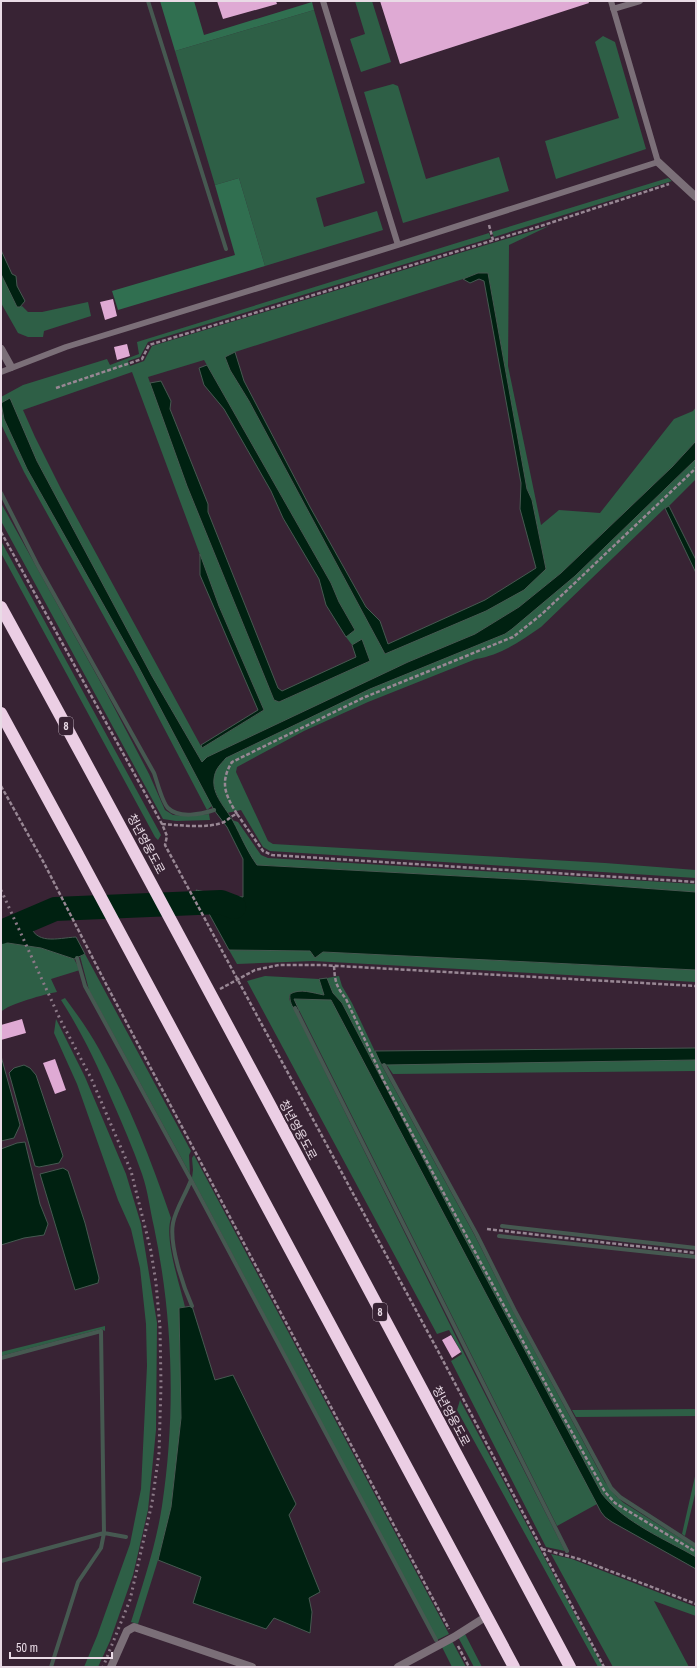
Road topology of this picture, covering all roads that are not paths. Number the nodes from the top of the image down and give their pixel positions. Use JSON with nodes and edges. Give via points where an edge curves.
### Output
{"nodes":[{"id":1,"x":323,"y":1,"type":"edge"},
{"id":2,"x":611,"y":1,"type":"edge"},
{"id":3,"x":640,"y":1,"type":"edge"},
{"id":4,"x":613,"y":9,"type":"junction"},
{"id":5,"x":658,"y":162,"type":"junction"},
{"id":6,"x":696,"y":197,"type":"edge"},
{"id":7,"x":398,"y":245,"type":"junction"},
{"id":8,"x":1,"y":349,"type":"edge"},
{"id":9,"x":11,"y":367,"type":"junction"},
{"id":10,"x":1,"y":372,"type":"edge"},
{"id":11,"x":1,"y":607,"type":"edge"},
{"id":12,"x":1,"y":713,"type":"edge"},
{"id":13,"x":487,"y":1616,"type":"junction"},
{"id":14,"x":111,"y":1667,"type":"edge"},
{"id":15,"x":252,"y":1667,"type":"edge"},
{"id":16,"x":398,"y":1667,"type":"edge"},
{"id":17,"x":514,"y":1667,"type":"edge"},
{"id":18,"x":570,"y":1667,"type":"edge"}],
"edges":[{"from":1,"to":7,"type":"lane"},
{"from":2,"to":4,"type":"lane"},
{"from":3,"to":4,"type":"lane"},
{"from":4,"to":5,"type":"lane"},
{"from":5,"to":6,"type":"street"},
{"from":5,"to":7,"type":"lane"},
{"from":7,"to":9,"type":"lane","via":[[66,347]]},
{"from":8,"to":9,"type":"street"},
{"from":9,"to":10,"type":"lane"},
{"from":11,"to":18,"type":"highway","name":"청년영웅도로","number":"8","via":[[132,845]]},
{"from":12,"to":13,"type":"highway"},
{"from":13,"to":16,"type":"street"},
{"from":13,"to":17,"type":"highway"},
{"from":14,"to":15,"type":"street","via":[[127,1631],[134,1627]]}]}
